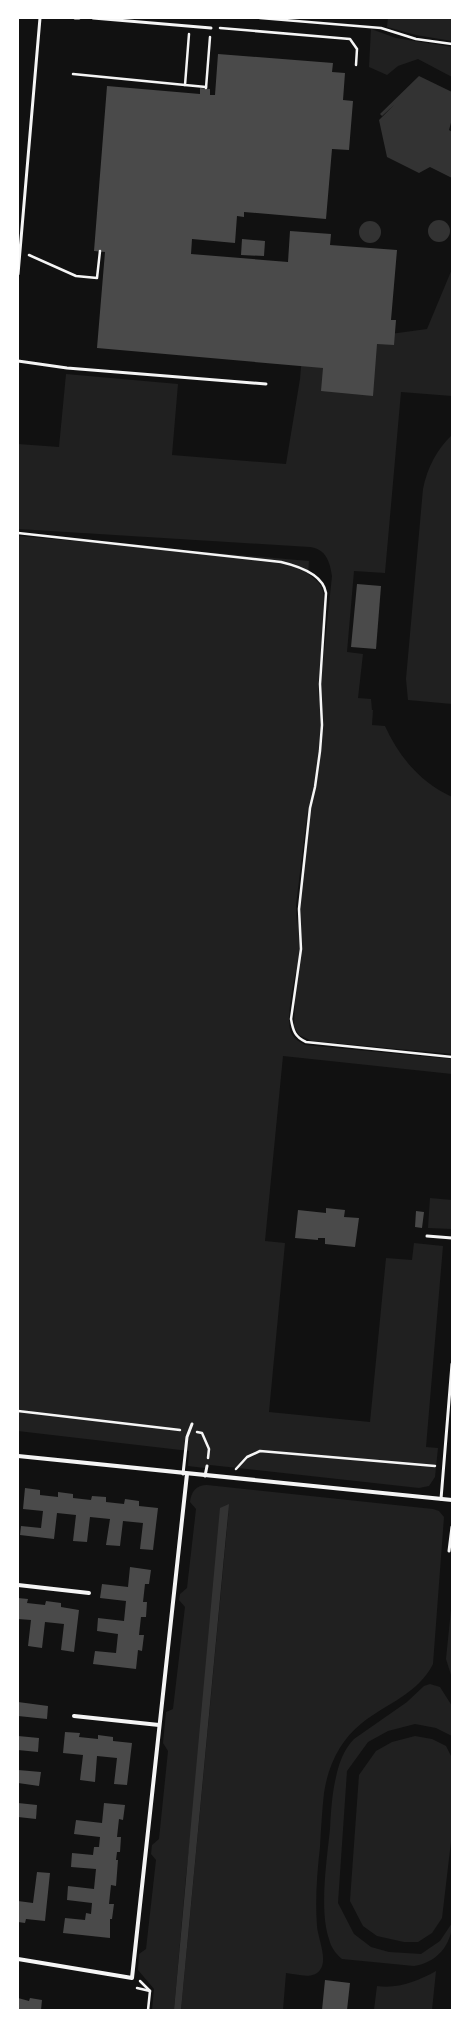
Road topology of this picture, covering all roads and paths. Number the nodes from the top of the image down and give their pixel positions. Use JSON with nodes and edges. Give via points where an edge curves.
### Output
{"nodes":[{"id":1,"x":40,"y":18,"type":"edge"},
{"id":2,"x":75,"y":18,"type":"edge"},
{"id":3,"x":79,"y":18,"type":"edge"},
{"id":4,"x":93,"y":18,"type":"edge"},
{"id":5,"x":260,"y":18,"type":"edge"},
{"id":6,"x":189,"y":26,"type":"junction"},
{"id":7,"x":211,"y":28,"type":"joint"},
{"id":8,"x":221,"y":28,"type":"dead end"},
{"id":9,"x":452,"y":44,"type":"edge"},
{"id":10,"x":356,"y":65,"type":"dead end"},
{"id":11,"x":73,"y":74,"type":"dead end"},
{"id":12,"x":185,"y":85,"type":"junction"},
{"id":13,"x":20,"y":251,"type":"junction"},
{"id":14,"x":100,"y":251,"type":"dead end"},
{"id":15,"x":18,"y":274,"type":"edge"},
{"id":16,"x":18,"y":361,"type":"edge"},
{"id":17,"x":266,"y":384,"type":"dead end"},
{"id":18,"x":18,"y":533,"type":"edge"},
{"id":19,"x":452,"y":1057,"type":"edge"},
{"id":20,"x":427,"y":1236,"type":"dead end"},
{"id":21,"x":452,"y":1238,"type":"edge"},
{"id":22,"x":452,"y":1364,"type":"edge"},
{"id":23,"x":18,"y":1411,"type":"edge"},
{"id":24,"x":192,"y":1424,"type":"dead end"},
{"id":25,"x":189,"y":1431,"type":"junction"},
{"id":26,"x":18,"y":1456,"type":"edge"},
{"id":27,"x":207,"y":1466,"type":"joint"},
{"id":28,"x":437,"y":1466,"type":"dead end"},
{"id":29,"x":236,"y":1468,"type":"dead end"},
{"id":30,"x":185,"y":1474,"type":"junction"},
{"id":31,"x":205,"y":1476,"type":"junction"},
{"id":32,"x":441,"y":1499,"type":"junction"},
{"id":33,"x":452,"y":1500,"type":"edge"},
{"id":34,"x":452,"y":1526,"type":"edge"},
{"id":35,"x":449,"y":1551,"type":"dead end"},
{"id":36,"x":18,"y":1585,"type":"edge"},
{"id":37,"x":89,"y":1593,"type":"dead end"},
{"id":38,"x":74,"y":1716,"type":"dead end"},
{"id":39,"x":159,"y":1725,"type":"junction"},
{"id":40,"x":18,"y":1959,"type":"edge"},
{"id":41,"x":137,"y":1979,"type":"dead end"},
{"id":42,"x":136,"y":1988,"type":"dead end"},
{"id":43,"x":150,"y":1991,"type":"junction"},
{"id":44,"x":148,"y":2010,"type":"edge"}],
"edges":[{"from":1,"to":13,"type":"lane"},
{"from":2,"to":3,"type":"lane"},
{"from":4,"to":6,"type":"lane"},
{"from":5,"to":9,"type":"path","via":[[381,28],[416,39]]},
{"from":6,"to":7,"type":"lane"},
{"from":6,"to":12,"type":"path"},
{"from":7,"to":12,"type":"path","via":[[206,87]]},
{"from":8,"to":10,"type":"path","via":[[350,39],[357,49]]},
{"from":11,"to":12,"type":"path"},
{"from":13,"to":14,"type":"path","via":[[76,276],[97,278]]},
{"from":13,"to":15,"type":"lane"},
{"from":16,"to":17,"type":"lane","via":[[67,368]]},
{"from":18,"to":19,"type":"path","via":[[281,562],[295,565],[322,582],[326,593],[320,684],[321,732],[298,909],[301,949],[291,1019],[292,1028],[295,1035],[306,1042]]},
{"from":20,"to":21,"type":"lane"},
{"from":22,"to":32,"type":"lane"},
{"from":23,"to":25,"type":"path"},
{"from":24,"to":25,"type":"lane"},
{"from":25,"to":27,"type":"path","via":[[202,1433],[209,1449]]},
{"from":25,"to":30,"type":"lane"},
{"from":26,"to":30,"type":"street"},
{"from":27,"to":31,"type":"lane"},
{"from":28,"to":29,"type":"path","via":[[260,1451],[246,1457]]},
{"from":30,"to":31,"type":"street"},
{"from":30,"to":39,"type":"street"},
{"from":31,"to":32,"type":"street"},
{"from":32,"to":33,"type":"street"},
{"from":34,"to":35,"type":"lane"},
{"from":36,"to":37,"type":"street"},
{"from":38,"to":39,"type":"street"},
{"from":39,"to":40,"type":"street","via":[[132,1978]]},
{"from":41,"to":43,"type":"path"},
{"from":42,"to":43,"type":"path"},
{"from":43,"to":44,"type":"path"}]}
